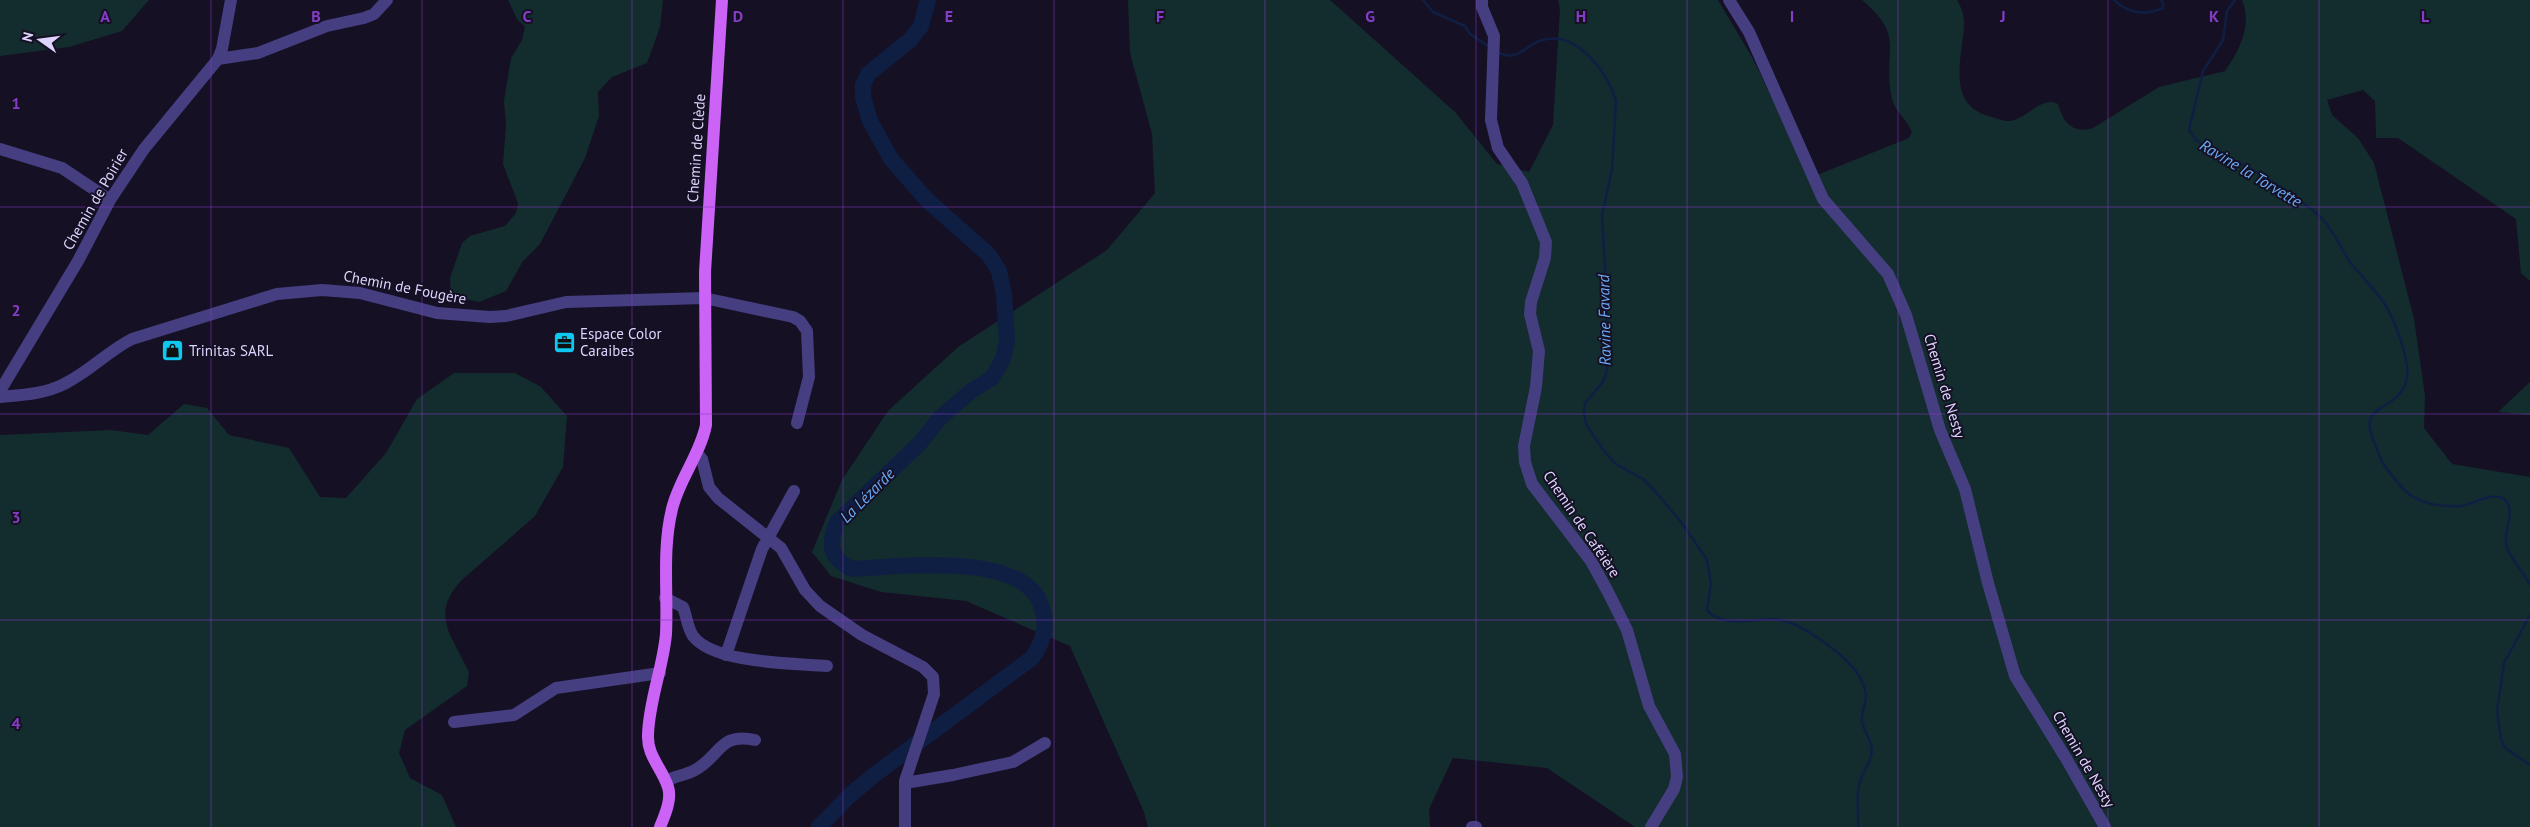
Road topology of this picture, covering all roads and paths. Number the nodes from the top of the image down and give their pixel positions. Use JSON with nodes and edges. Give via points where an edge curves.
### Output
{"nodes":[{"id":1,"x":232,"y":0,"type":"edge"},
{"id":2,"x":387,"y":0,"type":"edge"},
{"id":3,"x":722,"y":0,"type":"edge"},
{"id":4,"x":1482,"y":0,"type":"edge"},
{"id":5,"x":1729,"y":0,"type":"edge"},
{"id":6,"x":218,"y":59,"type":"junction"},
{"id":7,"x":0,"y":148,"type":"edge"},
{"id":8,"x":110,"y":200,"type":"junction"},
{"id":9,"x":704,"y":298,"type":"junction"},
{"id":10,"x":0,"y":391,"type":"edge"},
{"id":11,"x":0,"y":397,"type":"edge"},
{"id":12,"x":797,"y":423,"type":"dead end"},
{"id":13,"x":697,"y":453,"type":"junction"},
{"id":14,"x":794,"y":491,"type":"dead end"},
{"id":15,"x":768,"y":536,"type":"junction"},
{"id":16,"x":665,"y":598,"type":"junction"},
{"id":17,"x":726,"y":655,"type":"junction"},
{"id":18,"x":827,"y":666,"type":"dead end"},
{"id":19,"x":660,"y":673,"type":"junction"},
{"id":20,"x":454,"y":722,"type":"dead end"},
{"id":21,"x":755,"y":740,"type":"dead end"},
{"id":22,"x":1045,"y":743,"type":"dead end"},
{"id":23,"x":666,"y":782,"type":"junction"},
{"id":24,"x":905,"y":783,"type":"junction"},
{"id":25,"x":660,"y":827,"type":"edge"},
{"id":26,"x":905,"y":827,"type":"edge"},
{"id":27,"x":1472,"y":827,"type":"edge"},
{"id":28,"x":1476,"y":827,"type":"edge"},
{"id":29,"x":1651,"y":827,"type":"edge"},
{"id":30,"x":2105,"y":827,"type":"edge"}],
"edges":[{"from":1,"to":6,"type":"street","name":"Chemin de Poirier"},
{"from":2,"to":6,"type":"street","via":[[374,14],[364,18],[327,26],[258,53]]},
{"from":3,"to":9,"type":"main road","name":"Chemin de Clède"},
{"from":4,"to":29,"type":"street","name":"Chemin de Caféière","via":[[1495,45],[1491,120],[1498,148],[1522,183],[1546,242],[1545,258],[1531,302],[1530,314],[1539,351],[1536,387],[1524,446],[1525,462],[1532,484],[1591,561],[1628,630],[1649,706],[1675,754],[1678,771],[1674,789]]},
{"from":5,"to":30,"type":"street","name":"Chemin de Nesty","via":[[1749,32],[1824,199],[1888,274],[1906,315],[1940,430],[1965,490],[2015,676]]},
{"from":6,"to":8,"type":"street","name":"Chemin de Poirier","via":[[144,149]]},
{"from":7,"to":8,"type":"street","via":[[62,168]]},
{"from":8,"to":10,"type":"street","name":"Chemin de Poirier","via":[[78,261]]},
{"from":9,"to":11,"type":"street","name":"Chemin de Fougère","via":[[573,301],[506,316],[474,317],[437,313],[360,293],[298,290],[132,339],[65,384],[49,390]]},
{"from":9,"to":12,"type":"street","name":"Chemin de Fougère","via":[[793,317],[805,326],[809,377]]},
{"from":9,"to":13,"type":"main road","name":"Chemin de Clède","via":[[706,425]]},
{"from":13,"to":15,"type":"street","via":[[702,459],[709,487],[718,498]]},
{"from":13,"to":16,"type":"main road","name":"Chemin de Clède","via":[[672,506]]},
{"from":14,"to":15,"type":"street"},
{"from":15,"to":17,"type":"street"},
{"from":15,"to":24,"type":"street","via":[[786,554],[805,590],[820,606],[862,635],[929,671],[935,684],[934,694]]},
{"from":16,"to":17,"type":"street","via":[[683,607],[694,638]]},
{"from":16,"to":19,"type":"main road","name":"Chemin de Clède","via":[[666,632]]},
{"from":17,"to":18,"type":"street"},
{"from":19,"to":20,"type":"street","via":[[556,688],[514,715]]},
{"from":19,"to":23,"type":"main road","name":"Chemin de Clède","via":[[648,736],[650,753]]},
{"from":21,"to":23,"type":"street","via":[[731,739],[703,765]]},
{"from":22,"to":24,"type":"street","via":[[1013,762]]},
{"from":23,"to":25,"type":"main road","via":[[669,799]]},
{"from":24,"to":26,"type":"street"},
{"from":27,"to":28,"type":"street"}]}
